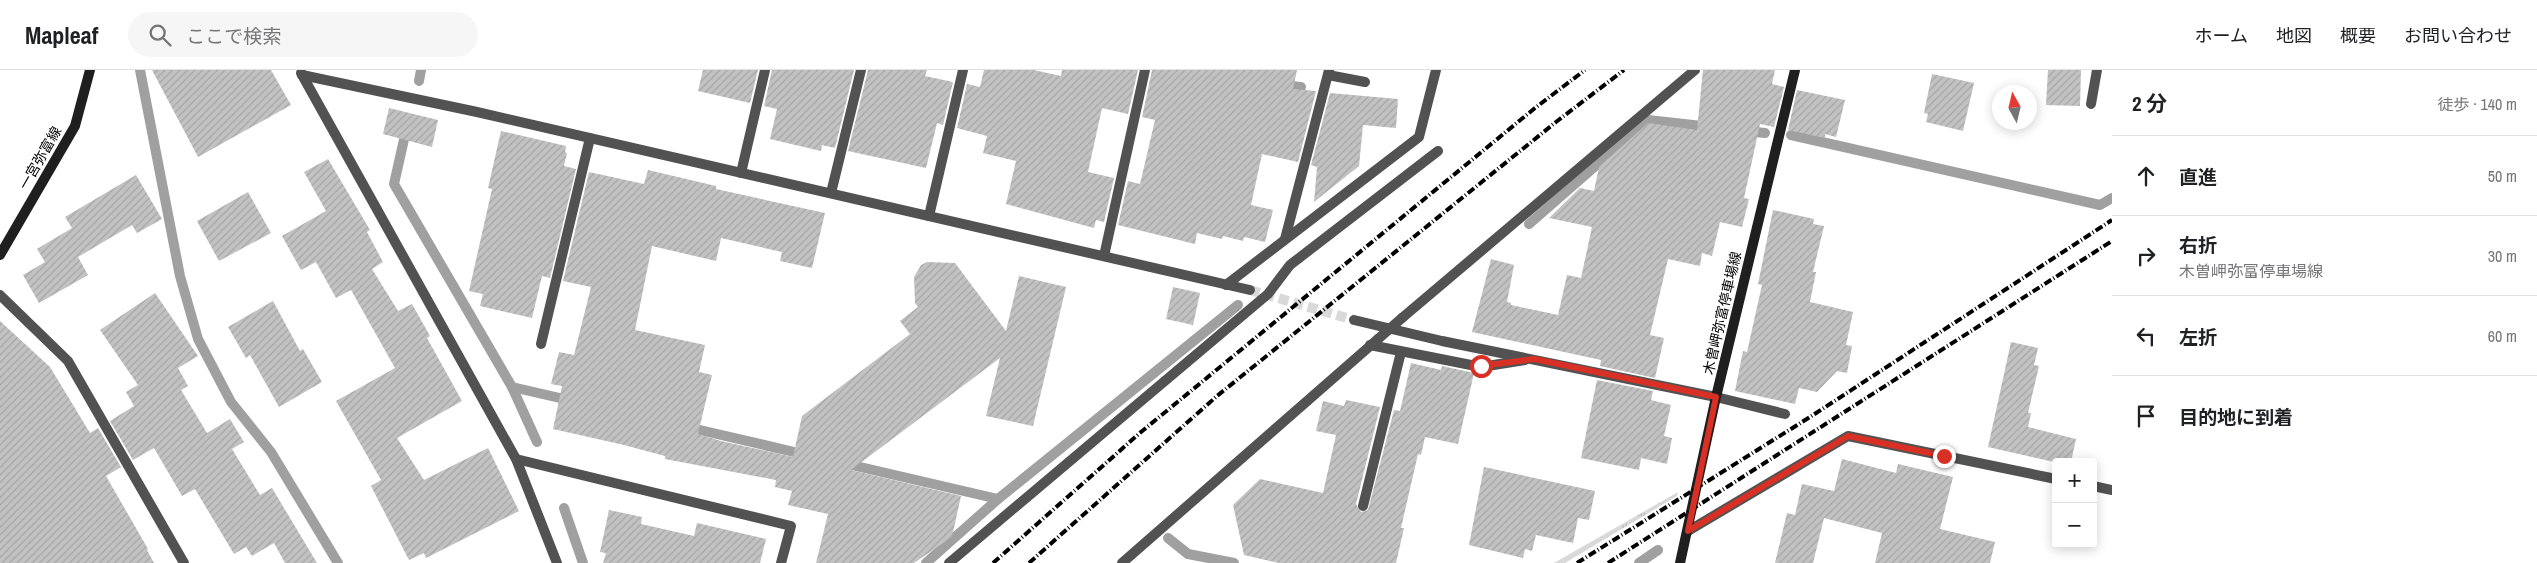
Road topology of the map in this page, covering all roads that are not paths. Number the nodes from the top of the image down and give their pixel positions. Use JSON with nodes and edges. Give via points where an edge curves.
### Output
{"nodes":[{"id":1,"x":90,"y":70,"type":"edge"},
{"id":2,"x":765,"y":70,"type":"edge"},
{"id":3,"x":861,"y":70,"type":"edge"},
{"id":4,"x":963,"y":70,"type":"edge"},
{"id":5,"x":1145,"y":70,"type":"edge"},
{"id":6,"x":1436,"y":70,"type":"edge"},
{"id":7,"x":1695,"y":70,"type":"edge"},
{"id":8,"x":1794,"y":70,"type":"edge"},
{"id":9,"x":2097,"y":70,"type":"edge"},
{"id":10,"x":301,"y":73,"type":"edge"},
{"id":11,"x":1329,"y":73,"type":"edge"},
{"id":12,"x":1365,"y":82,"type":"dead end"},
{"id":13,"x":2091,"y":104,"type":"dead end"},
{"id":14,"x":590,"y":138,"type":"junction"},
{"id":15,"x":1438,"y":151,"type":"dead end"},
{"id":16,"x":741,"y":173,"type":"junction"},
{"id":17,"x":831,"y":193,"type":"junction"},
{"id":18,"x":929,"y":216,"type":"junction"},
{"id":19,"x":1285,"y":239,"type":"junction"},
{"id":20,"x":0,"y":255,"type":"edge"},
{"id":21,"x":1104,"y":256,"type":"junction"},
{"id":22,"x":1226,"y":285,"type":"junction"},
{"id":23,"x":1250,"y":290,"type":"tunnel mouth"},
{"id":24,"x":0,"y":295,"type":"edge"},
{"id":25,"x":1354,"y":320,"type":"tunnel mouth"},
{"id":26,"x":1374,"y":342,"type":"junction"},
{"id":27,"x":541,"y":344,"type":"dead end"},
{"id":28,"x":1402,"y":352,"type":"junction"},
{"id":29,"x":1534,"y":359,"type":"junction"},
{"id":30,"x":1716,"y":397,"type":"junction"},
{"id":31,"x":1785,"y":414,"type":"dead end"},
{"id":32,"x":516,"y":460,"type":"junction"},
{"id":33,"x":2052,"y":478,"type":"edge"},
{"id":34,"x":2097,"y":487,"type":"edge"},
{"id":35,"x":2112,"y":490,"type":"edge"},
{"id":36,"x":1363,"y":506,"type":"dead end"},
{"id":37,"x":1688,"y":531,"type":"junction"},
{"id":38,"x":184,"y":563,"type":"edge"},
{"id":39,"x":557,"y":563,"type":"edge"},
{"id":40,"x":782,"y":563,"type":"edge"},
{"id":41,"x":949,"y":563,"type":"edge"},
{"id":42,"x":1122,"y":563,"type":"edge"},
{"id":43,"x":1680,"y":563,"type":"edge"}],
"edges":[{"from":1,"to":20,"type":"main road","name":"一宮弥富線","via":[[75,126]]},
{"from":2,"to":16,"type":"street"},
{"from":3,"to":17,"type":"street"},
{"from":4,"to":18,"type":"street"},
{"from":5,"to":21,"type":"street"},
{"from":6,"to":19,"type":"street","via":[[1419,137]]},
{"from":7,"to":26,"type":"street","bridge":true},
{"from":8,"to":30,"type":"main road","name":"木曽岬弥富停車場線"},
{"from":9,"to":13,"type":"street"},
{"from":10,"to":14,"type":"street"},
{"from":10,"to":32,"type":"street"},
{"from":11,"to":12,"type":"street"},
{"from":11,"to":19,"type":"street"},
{"from":14,"to":16,"type":"street"},
{"from":14,"to":27,"type":"street"},
{"from":15,"to":41,"type":"street","via":[[1290,265],[1268,294]]},
{"from":16,"to":17,"type":"street"},
{"from":17,"to":18,"type":"street"},
{"from":18,"to":21,"type":"street"},
{"from":19,"to":22,"type":"street"},
{"from":21,"to":22,"type":"street"},
{"from":22,"to":23,"type":"street"},
{"from":24,"to":38,"type":"street","via":[[68,362]]},
{"from":25,"to":29,"type":"street"},
{"from":26,"to":28,"type":"street"},
{"from":26,"to":42,"type":"street"},
{"from":28,"to":29,"type":"street","via":[[1481,366]]},
{"from":28,"to":36,"type":"street"},
{"from":29,"to":30,"type":"street"},
{"from":30,"to":31,"type":"street"},
{"from":30,"to":37,"type":"main road","name":"木曽岬弥富停車場線"},
{"from":32,"to":39,"type":"street"},
{"from":32,"to":40,"type":"street","via":[[791,526]]},
{"from":33,"to":37,"type":"street","via":[[1848,436]]},
{"from":34,"to":35,"type":"street"},
{"from":37,"to":43,"type":"main road","name":"木曽岬弥富停車場線"}]}
